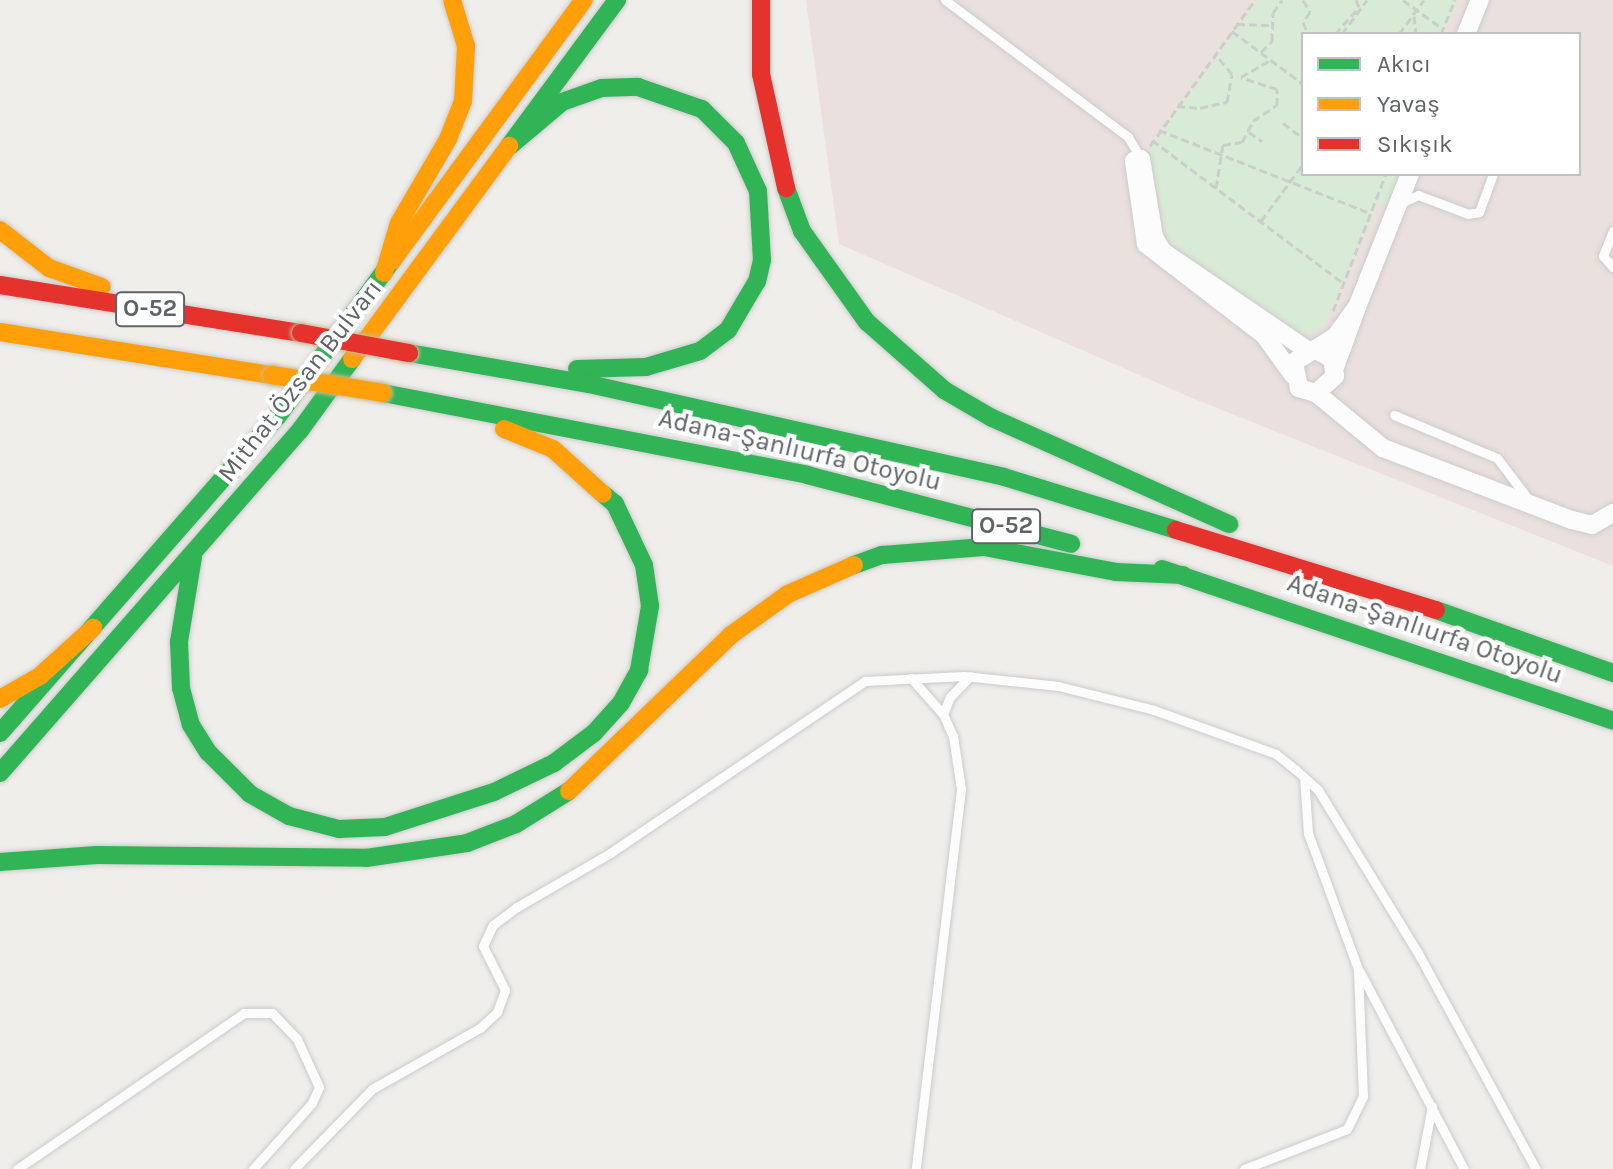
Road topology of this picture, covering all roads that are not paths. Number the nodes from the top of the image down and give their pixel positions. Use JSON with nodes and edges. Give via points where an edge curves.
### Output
{"nodes":[{"id":1,"x":452,"y":0,"type":"edge"},
{"id":2,"x":584,"y":0,"type":"edge"},
{"id":3,"x":617,"y":0,"type":"edge"},
{"id":4,"x":761,"y":0,"type":"edge"},
{"id":5,"x":945,"y":0,"type":"edge"},
{"id":6,"x":1480,"y":0,"type":"edge"},
{"id":7,"x":1467,"y":32,"type":"edge"},
{"id":8,"x":510,"y":146,"type":"junction"},
{"id":9,"x":1144,"y":156,"type":"junction"},
{"id":10,"x":1409,"y":176,"type":"edge"},
{"id":11,"x":1492,"y":176,"type":"edge"},
{"id":12,"x":1398,"y":205,"type":"junction"},
{"id":13,"x":0,"y":230,"type":"edge"},
{"id":14,"x":1613,"y":231,"type":"edge"},
{"id":15,"x":1613,"y":267,"type":"edge"},
{"id":16,"x":384,"y":273,"type":"junction"},
{"id":17,"x":0,"y":285,"type":"edge"},
{"id":18,"x":1357,"y":307,"type":"junction"},
{"id":19,"x":197,"y":317,"type":"junction"},
{"id":20,"x":0,"y":332,"type":"edge"},
{"id":21,"x":49,"y":340,"type":"junction"},
{"id":22,"x":0,"y":347,"type":"edge"},
{"id":23,"x":1312,"y":350,"type":"junction"},
{"id":24,"x":490,"y":367,"type":"junction"},
{"id":25,"x":1335,"y":367,"type":"junction"},
{"id":26,"x":1293,"y":375,"type":"junction"},
{"id":27,"x":1316,"y":393,"type":"junction"},
{"id":28,"x":410,"y":398,"type":"junction"},
{"id":29,"x":1394,"y":415,"type":"dead end"},
{"id":30,"x":1532,"y":505,"type":"junction"},
{"id":31,"x":1613,"y":513,"type":"edge"},
{"id":32,"x":193,"y":557,"type":"junction"},
{"id":33,"x":1183,"y":575,"type":"junction"},
{"id":34,"x":1416,"y":603,"type":"junction"},
{"id":35,"x":93,"y":628,"type":"junction"},
{"id":36,"x":1613,"y":673,"type":"edge"},
{"id":37,"x":970,"y":676,"type":"junction"},
{"id":38,"x":911,"y":678,"type":"junction"},
{"id":39,"x":0,"y":699,"type":"edge"},
{"id":40,"x":943,"y":714,"type":"junction"},
{"id":41,"x":1613,"y":721,"type":"edge"},
{"id":42,"x":0,"y":733,"type":"edge"},
{"id":43,"x":0,"y":773,"type":"edge"},
{"id":44,"x":1304,"y":777,"type":"junction"},
{"id":45,"x":0,"y":862,"type":"edge"},
{"id":46,"x":1358,"y":969,"type":"junction"},
{"id":47,"x":1432,"y":1106,"type":"junction"},
{"id":48,"x":17,"y":1169,"type":"edge"},
{"id":49,"x":253,"y":1169,"type":"edge"},
{"id":50,"x":294,"y":1169,"type":"edge"},
{"id":51,"x":916,"y":1169,"type":"edge"},
{"id":52,"x":1244,"y":1169,"type":"edge"},
{"id":53,"x":1420,"y":1169,"type":"edge"},
{"id":54,"x":1464,"y":1169,"type":"edge"},
{"id":55,"x":1536,"y":1169,"type":"edge"}],
"edges":[{"from":1,"to":16,"type":"main road","via":[[466,46],[463,101],[448,139],[399,223]]},
{"from":2,"to":16,"type":"main road","name":"Mithat Özsan Bulvarı"},
{"from":3,"to":8,"type":"main road","name":"Mithat Özsan Bulvarı"},
{"from":4,"to":34,"type":"main road","via":[[761,74],[768,126],[802,231],[839,288],[902,356],[944,390],[1054,448]]},
{"from":5,"to":9,"type":"lane","via":[[1128,137]]},
{"from":6,"to":7,"type":"street"},
{"from":8,"to":24,"type":"main road","via":[[562,102],[602,88],[638,87],[702,109],[750,165],[765,234],[762,260],[744,308],[728,330],[700,351],[646,367]]},
{"from":8,"to":32,"type":"main road","name":"Mithat Özsan Bulvarı","via":[[301,429]]},
{"from":9,"to":23,"type":"street","via":[[1155,243],[1275,333]]},
{"from":9,"to":26,"type":"street","via":[[1134,161],[1146,244],[1264,335]]},
{"from":10,"to":12,"type":"street"},
{"from":11,"to":12,"type":"lane","via":[[1479,212],[1468,214],[1418,195]]},
{"from":12,"to":18,"type":"street"},
{"from":13,"to":19,"type":"main road","via":[[49,268]]},
{"from":14,"to":15,"type":"lane","via":[[1603,256]]},
{"from":16,"to":35,"type":"main road","name":"Mithat Özsan Bulvarı","via":[[278,416]]},
{"from":17,"to":19,"type":"main road","name":"Adana-Şanlıurfa Otoyolu","number":"O-52"},
{"from":18,"to":23,"type":"street","via":[[1335,337]]},
{"from":18,"to":25,"type":"street"},
{"from":19,"to":24,"type":"main road","name":"Adana-Şanlıurfa Otoyolu","number":"O-52","bridge":true},
{"from":20,"to":21,"type":"main road","name":"Adana-Şanlıurfa Otoyolu","number":"O-52"},
{"from":21,"to":22,"type":"main road"},
{"from":21,"to":28,"type":"main road","name":"Adana-Şanlıurfa Otoyolu","number":"O-52","bridge":true},
{"from":23,"to":25,"type":"street"},
{"from":23,"to":26,"type":"street","via":[[1294,362]]},
{"from":24,"to":34,"type":"main road","name":"Adana-Şanlıurfa Otoyolu","number":"O-52","via":[[1004,477]]},
{"from":25,"to":27,"type":"street","via":[[1331,384]]},
{"from":26,"to":27,"type":"street","via":[[1299,388]]},
{"from":27,"to":30,"type":"street","via":[[1383,448]]},
{"from":28,"to":32,"type":"main road","via":[[553,449],[591,477],[635,538],[650,606],[639,670],[621,703],[594,733],[554,763],[494,792],[385,827],[339,829],[289,816],[250,794],[208,752],[191,725],[181,688],[179,642]]},
{"from":28,"to":33,"type":"main road","name":"Adana-Şanlıurfa Otoyolu","number":"O-52","via":[[807,475]]},
{"from":29,"to":30,"type":"lane","via":[[1497,458]]},
{"from":30,"to":31,"type":"street","via":[[1592,525]]},
{"from":32,"to":43,"type":"main road","name":"Mithat Özsan Bulvarı"},
{"from":33,"to":41,"type":"main road","name":"Adana-Şanlıurfa Otoyolu","number":"O-52"},
{"from":33,"to":45,"type":"main road","via":[[1116,572],[984,547],[882,555],[822,577],[731,635],[584,782],[516,824],[467,843],[366,858],[97,855]]},
{"from":34,"to":36,"type":"main road","name":"Adana-Şanlıurfa Otoyolu","number":"O-52"},
{"from":35,"to":39,"type":"main road","via":[[40,676]]},
{"from":35,"to":42,"type":"main road","name":"Mithat Özsan Bulvarı"},
{"from":37,"to":38,"type":"lane"},
{"from":37,"to":40,"type":"lane","via":[[950,697]]},
{"from":37,"to":44,"type":"lane","via":[[1058,686],[1154,710],[1276,754]]},
{"from":38,"to":40,"type":"lane"},
{"from":38,"to":50,"type":"lane","via":[[865,681],[493,925],[483,946],[505,990],[497,1012],[480,1028],[372,1089]]},
{"from":40,"to":51,"type":"lane","via":[[953,736],[961,789]]},
{"from":44,"to":46,"type":"lane","via":[[1308,833]]},
{"from":44,"to":55,"type":"lane","via":[[1318,790],[1418,953]]},
{"from":46,"to":47,"type":"lane"},
{"from":46,"to":52,"type":"lane","via":[[1363,1096],[1347,1129]]},
{"from":47,"to":53,"type":"lane"},
{"from":47,"to":54,"type":"lane"},
{"from":48,"to":49,"type":"lane","via":[[244,1013],[272,1013],[297,1039],[319,1087],[312,1103]]}]}
